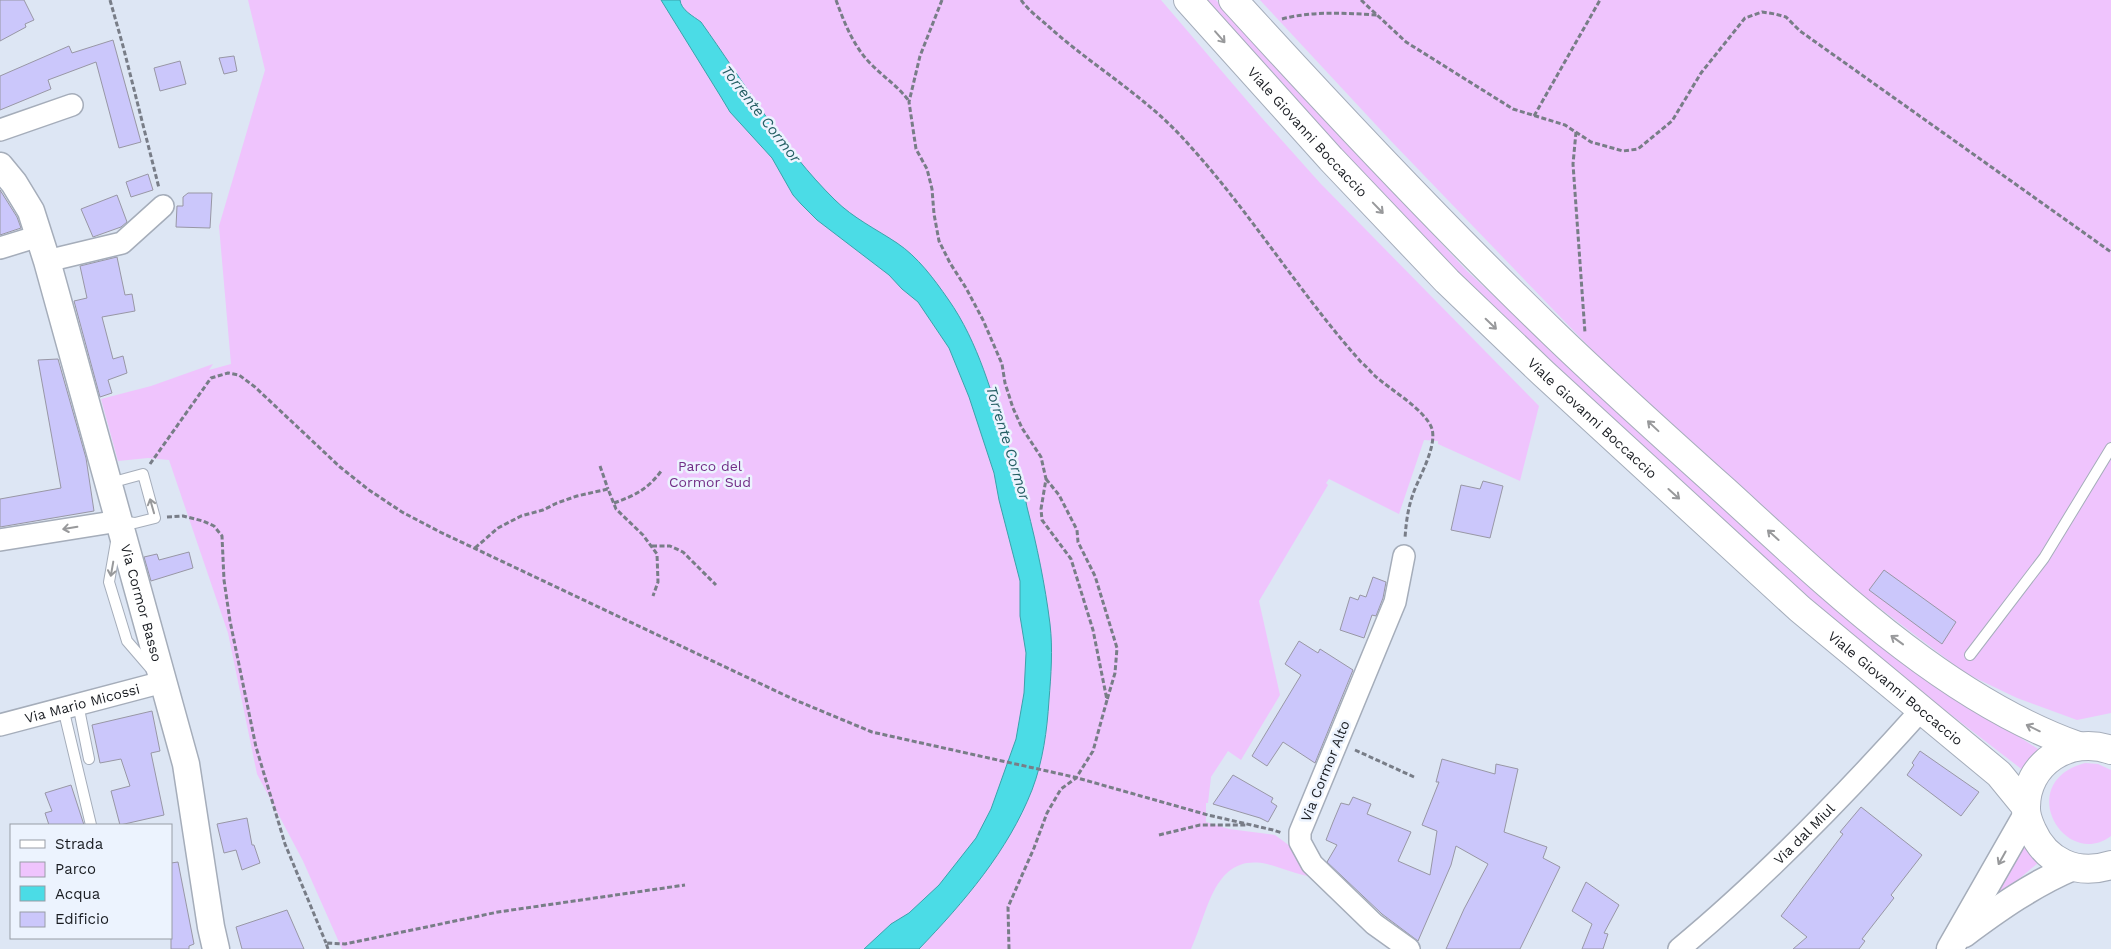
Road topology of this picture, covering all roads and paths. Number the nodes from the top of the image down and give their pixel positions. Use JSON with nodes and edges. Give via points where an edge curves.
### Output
{"nodes":[{"id":1,"x":110,"y":0,"type":"edge"},
{"id":2,"x":836,"y":0,"type":"edge"},
{"id":3,"x":942,"y":0,"type":"edge"},
{"id":4,"x":1021,"y":0,"type":"edge"},
{"id":5,"x":1188,"y":0,"type":"edge"},
{"id":6,"x":1233,"y":0,"type":"edge"},
{"id":7,"x":1361,"y":0,"type":"edge"},
{"id":8,"x":1600,"y":0,"type":"edge"},
{"id":9,"x":1377,"y":15,"type":"junction"},
{"id":10,"x":1257,"y":26,"type":"junction"},
{"id":11,"x":909,"y":102,"type":"junction"},
{"id":12,"x":72,"y":104,"type":"dead end"},
{"id":13,"x":1534,"y":116,"type":"junction"},
{"id":14,"x":0,"y":130,"type":"edge"},
{"id":15,"x":1576,"y":131,"type":"junction"},
{"id":16,"x":0,"y":166,"type":"edge"},
{"id":17,"x":164,"y":206,"type":"joint"},
{"id":18,"x":39,"y":236,"type":"junction"},
{"id":19,"x":0,"y":248,"type":"edge"},
{"id":20,"x":2111,"y":252,"type":"edge"},
{"id":21,"x":47,"y":261,"type":"junction"},
{"id":22,"x":1588,"y":365,"type":"junction"},
{"id":23,"x":2111,"y":448,"type":"edge"},
{"id":24,"x":152,"y":460,"type":"dead end"},
{"id":25,"x":600,"y":466,"type":"dead end"},
{"id":26,"x":662,"y":470,"type":"dead end"},
{"id":27,"x":1046,"y":479,"type":"junction"},
{"id":28,"x":109,"y":484,"type":"junction"},
{"id":29,"x":608,"y":489,"type":"junction"},
{"id":30,"x":614,"y":503,"type":"junction"},
{"id":31,"x":184,"y":516,"type":"dead end"},
{"id":32,"x":118,"y":521,"type":"junction"},
{"id":33,"x":0,"y":540,"type":"edge"},
{"id":34,"x":652,"y":546,"type":"junction"},
{"id":35,"x":475,"y":548,"type":"junction"},
{"id":36,"x":1404,"y":556,"type":"joint"},
{"id":37,"x":716,"y":585,"type":"dead end"},
{"id":38,"x":653,"y":596,"type":"dead end"},
{"id":39,"x":1970,"y":655,"type":"dead end"},
{"id":40,"x":163,"y":682,"type":"junction"},
{"id":41,"x":1107,"y":700,"type":"junction"},
{"id":42,"x":70,"y":706,"type":"junction"},
{"id":43,"x":1922,"y":709,"type":"junction"},
{"id":44,"x":0,"y":725,"type":"edge"},
{"id":45,"x":1336,"y":742,"type":"junction"},
{"id":46,"x":2098,"y":743,"type":"edge"},
{"id":47,"x":89,"y":759,"type":"dead end"},
{"id":48,"x":1075,"y":777,"type":"junction"},
{"id":49,"x":1414,"y":777,"type":"dead end"},
{"id":50,"x":2026,"y":811,"type":"junction"},
{"id":51,"x":91,"y":824,"type":"edge"},
{"id":52,"x":1252,"y":825,"type":"junction"},
{"id":53,"x":1159,"y":835,"type":"dead end"},
{"id":54,"x":1300,"y":842,"type":"junction"},
{"id":55,"x":2073,"y":867,"type":"junction"},
{"id":56,"x":2107,"y":868,"type":"edge"},
{"id":57,"x":685,"y":884,"type":"dead end"},
{"id":58,"x":326,"y":944,"type":"junction"},
{"id":59,"x":1954,"y":944,"type":"edge"},
{"id":60,"x":216,"y":949,"type":"edge"},
{"id":61,"x":328,"y":949,"type":"edge"},
{"id":62,"x":1009,"y":949,"type":"edge"},
{"id":63,"x":1408,"y":949,"type":"edge"},
{"id":64,"x":1678,"y":949,"type":"edge"}],
"edges":[{"from":1,"to":17,"type":"path"},
{"from":2,"to":11,"type":"path","via":[[855,43],[869,62],[898,86]]},
{"from":3,"to":11,"type":"path","via":[[920,56]]},
{"from":4,"to":36,"type":"path","via":[[1067,43],[1152,106],[1219,178],[1342,340],[1374,375],[1427,420],[1432,430],[1430,451],[1413,494]]},
{"from":5,"to":43,"type":"main road","name":"Viale Giovanni Boccaccio","one_way":true,"via":[[1331,159],[1474,307],[1800,609]]},
{"from":6,"to":10,"type":"main road"},
{"from":7,"to":9,"type":"path"},
{"from":8,"to":13,"type":"path"},
{"from":9,"to":10,"type":"path","via":[[1344,12],[1295,16]]},
{"from":9,"to":13,"type":"path","via":[[1406,42],[1455,74],[1513,109]]},
{"from":10,"to":22,"type":"main road","via":[[1406,185]]},
{"from":11,"to":27,"type":"path","via":[[916,149],[927,168],[932,189],[940,241],[994,345],[1013,408],[1041,457]]},
{"from":12,"to":14,"type":"street"},
{"from":13,"to":15,"type":"path"},
{"from":15,"to":20,"type":"path","via":[[1591,142],[1608,147],[1623,151],[1638,149],[1672,121],[1701,73],[1736,26],[1745,18],[1762,12],[1786,17],[1835,57]]},
{"from":15,"to":22,"type":"path","via":[[1574,172]]},
{"from":16,"to":18,"type":"street","name":"Via Cormor Basso","via":[[23,196]]},
{"from":17,"to":21,"type":"street","via":[[122,243]]},
{"from":18,"to":19,"type":"street"},
{"from":18,"to":21,"type":"street","name":"Via Cormor Basso"},
{"from":21,"to":28,"type":"street","name":"Via Cormor Basso"},
{"from":46,"to":22,"type":"main road","one_way":true,"via":[[2047,735],[2014,719],[1950,679],[1881,628],[1826,584]]},
{"from":23,"to":39,"type":"lane","via":[[2044,558]]},
{"from":24,"to":35,"type":"path","via":[[211,378],[228,373],[239,375],[369,490],[402,512]]},
{"from":25,"to":29,"type":"path"},
{"from":26,"to":30,"type":"path","via":[[651,485]]},
{"from":27,"to":41,"type":"path","via":[[1042,520],[1071,559],[1093,630]]},
{"from":27,"to":41,"type":"path","via":[[1059,495],[1077,530],[1078,542],[1095,576],[1118,648]]},
{"from":28,"to":32,"type":"street","name":"Via Cormor Basso"},
{"from":32,"to":28,"type":"lane","one_way":true,"via":[[135,523],[155,518],[143,474]]},
{"from":29,"to":30,"type":"path"},
{"from":29,"to":35,"type":"path","via":[[577,496],[522,516],[498,528]]},
{"from":30,"to":34,"type":"path"},
{"from":31,"to":58,"type":"path","via":[[214,526],[222,536],[230,620],[256,747],[285,844]]},
{"from":32,"to":33,"type":"street","one_way":true},
{"from":32,"to":40,"type":"street","name":"Via Cormor Basso"},
{"from":34,"to":37,"type":"path","via":[[670,546],[684,552]]},
{"from":34,"to":38,"type":"path","via":[[657,554],[658,570]]},
{"from":35,"to":48,"type":"path","via":[[795,700],[872,732]]},
{"from":36,"to":45,"type":"street","name":"Via Cormor Alto","via":[[1395,602]]},
{"from":40,"to":42,"type":"street","name":"Via Mario Micossi"},
{"from":40,"to":60,"type":"street","name":"Via Cormor Basso","via":[[186,764]]},
{"from":41,"to":48,"type":"path","via":[[1093,751]]},
{"from":42,"to":44,"type":"street","name":"Via Mario Micossi"},
{"from":42,"to":47,"type":"lane"},
{"from":42,"to":51,"type":"lane"},
{"from":43,"to":50,"type":"main road","name":"Viale Giovanni Boccaccio","via":[[1999,774]]},
{"from":43,"to":64,"type":"street","name":"Via dal Miul","via":[[1793,845]]},
{"from":45,"to":49,"type":"path"},
{"from":45,"to":54,"type":"street","name":"Via Cormor Alto","via":[[1303,822]]},
{"from":46,"to":50,"type":"main road","via":[[2055,754],[2039,769],[2028,792]]},
{"from":48,"to":52,"type":"path"},
{"from":48,"to":62,"type":"path","via":[[1062,789],[1047,813],[1008,908]]},
{"from":50,"to":55,"type":"main road","name":"Viale Giovanni Boccaccio","via":[[2039,844],[2054,858]]},
{"from":50,"to":59,"type":"street","one_way":true},
{"from":52,"to":53,"type":"path","via":[[1200,825]]},
{"from":52,"to":54,"type":"path"},
{"from":54,"to":63,"type":"street","name":"Via Cormor Alto","via":[[1312,864],[1374,924]]},
{"from":55,"to":56,"type":"main road"},
{"from":55,"to":59,"type":"street","via":[[2023,892]]},
{"from":57,"to":58,"type":"path","via":[[498,912],[344,944]]},
{"from":58,"to":61,"type":"path"}]}
